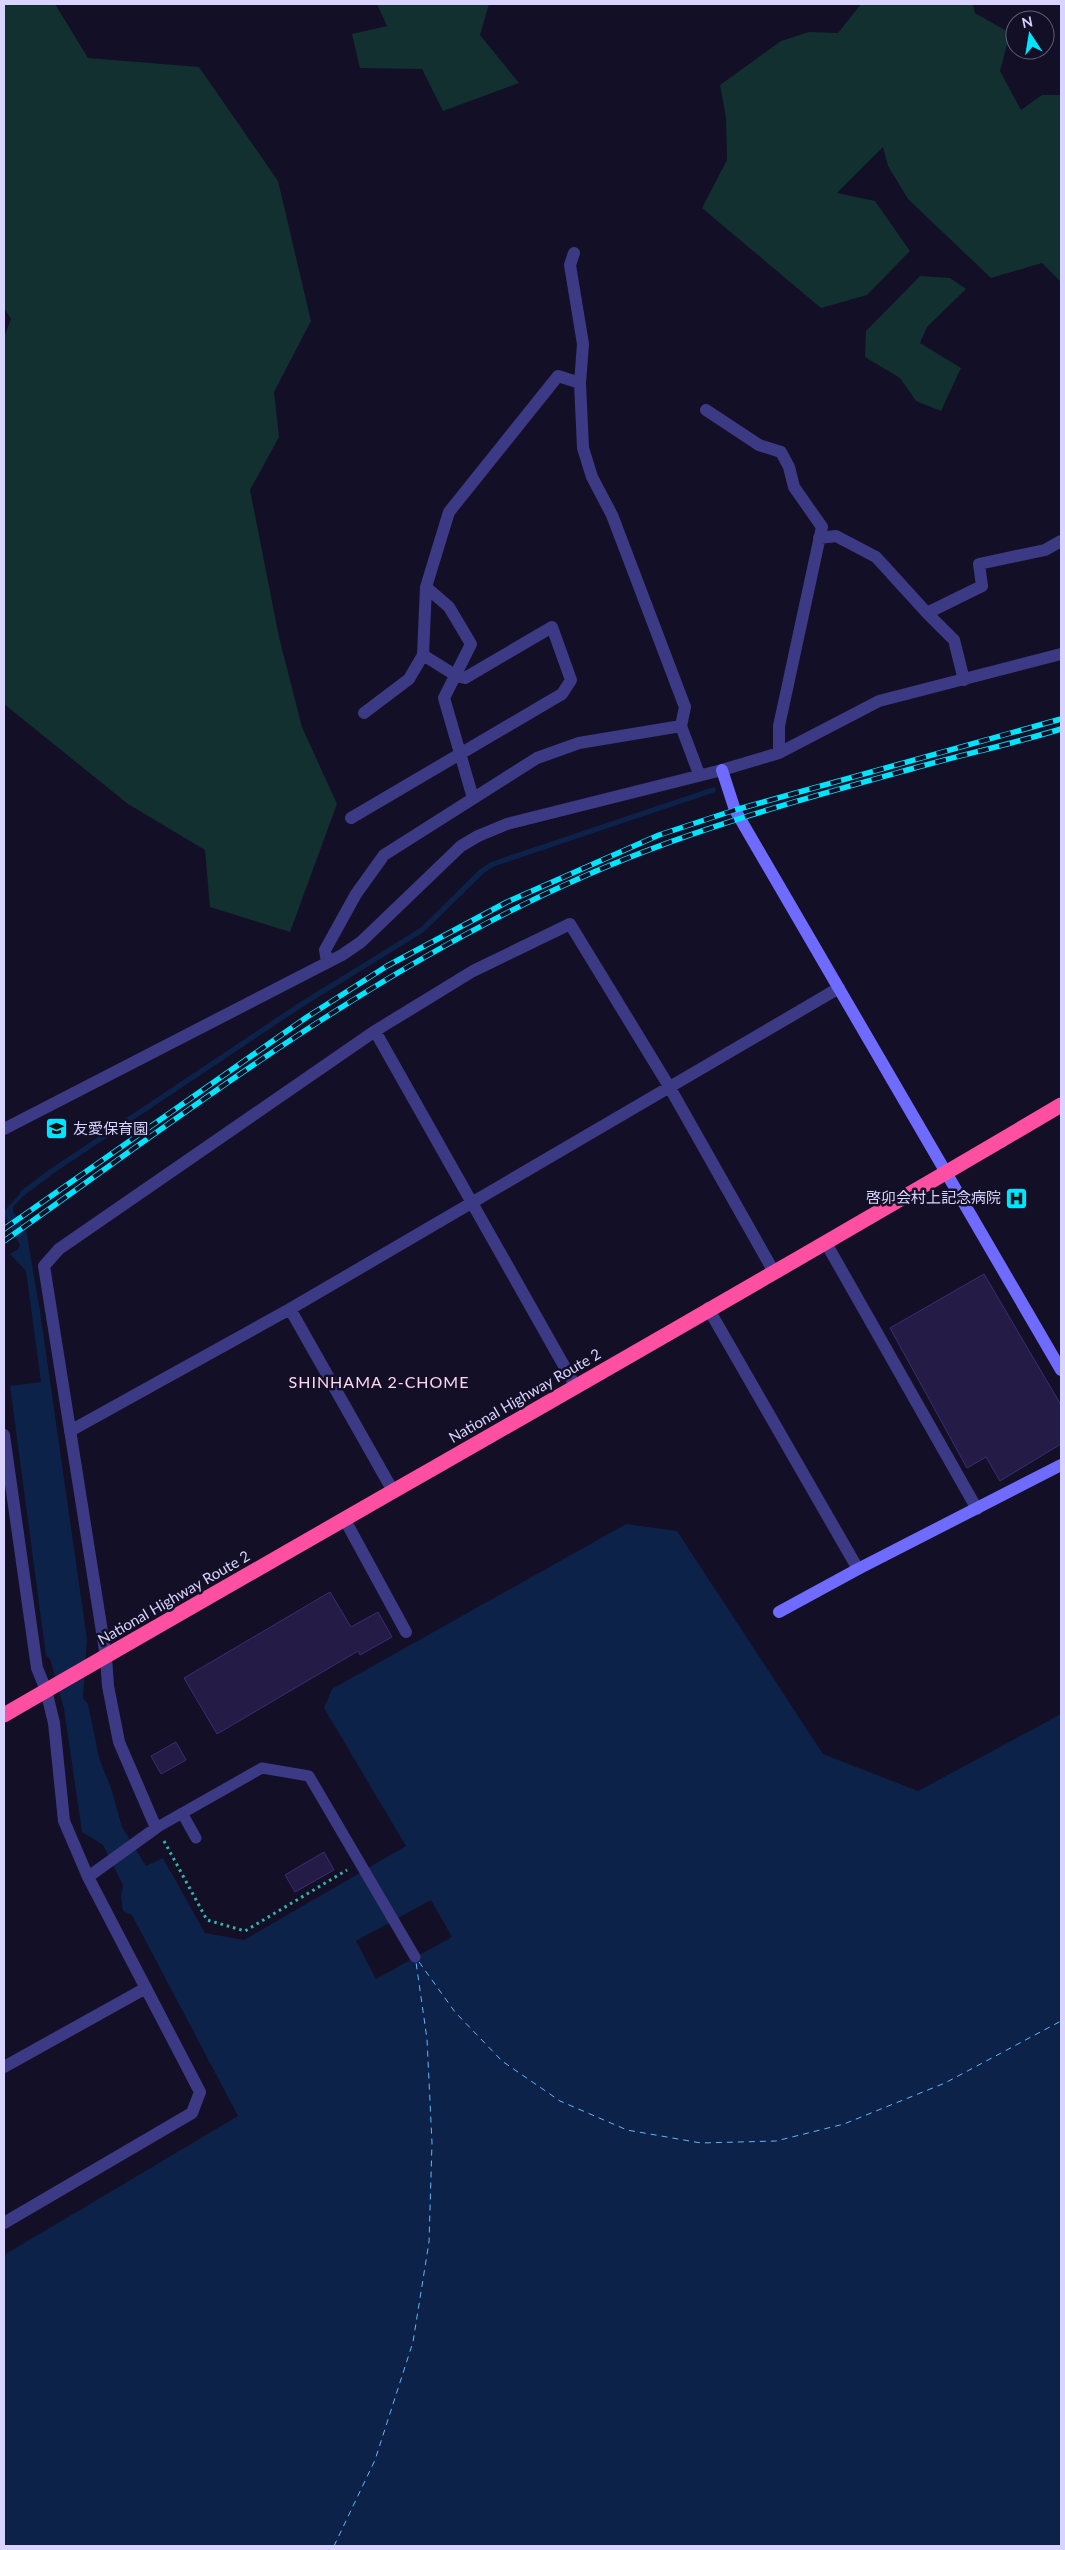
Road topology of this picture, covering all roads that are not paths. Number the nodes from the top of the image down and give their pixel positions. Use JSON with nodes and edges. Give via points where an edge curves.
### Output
{"nodes":[{"id":1,"x":574,"y":253,"type":"dead end"},
{"id":2,"x":580,"y":382,"type":"junction"},
{"id":3,"x":706,"y":410,"type":"dead end"},
{"id":4,"x":820,"y":538,"type":"junction"},
{"id":5,"x":1061,"y":541,"type":"edge"},
{"id":6,"x":426,"y":587,"type":"junction"},
{"id":7,"x":927,"y":614,"type":"junction"},
{"id":8,"x":1061,"y":654,"type":"edge"},
{"id":9,"x":423,"y":655,"type":"junction"},
{"id":10,"x":455,"y":675,"type":"junction"},
{"id":11,"x":964,"y":680,"type":"junction"},
{"id":12,"x":364,"y":713,"type":"dead end"},
{"id":13,"x":681,"y":726,"type":"junction"},
{"id":14,"x":460,"y":753,"type":"junction"},
{"id":15,"x":779,"y":753,"type":"junction"},
{"id":16,"x":722,"y":770,"type":"junction"},
{"id":17,"x":699,"y":774,"type":"junction"},
{"id":18,"x":473,"y":798,"type":"junction"},
{"id":19,"x":351,"y":818,"type":"dead end"},
{"id":20,"x":327,"y":962,"type":"junction"},
{"id":21,"x":839,"y":988,"type":"junction"},
{"id":22,"x":375,"y":1031,"type":"junction"},
{"id":23,"x":670,"y":1088,"type":"junction"},
{"id":24,"x":1061,"y":1105,"type":"edge"},
{"id":25,"x":4,"y":1129,"type":"edge"},
{"id":26,"x":946,"y":1173,"type":"junction"},
{"id":27,"x":470,"y":1202,"type":"junction"},
{"id":28,"x":826,"y":1243,"type":"junction"},
{"id":29,"x":774,"y":1272,"type":"junction"},
{"id":30,"x":708,"y":1308,"type":"junction"},
{"id":31,"x":290,"y":1309,"type":"junction"},
{"id":32,"x":1061,"y":1370,"type":"edge"},
{"id":33,"x":576,"y":1387,"type":"junction"},
{"id":34,"x":70,"y":1431,"type":"junction"},
{"id":35,"x":4,"y":1435,"type":"edge"},
{"id":36,"x":1061,"y":1465,"type":"edge"},
{"id":37,"x":393,"y":1491,"type":"junction"},
{"id":38,"x":977,"y":1509,"type":"junction"},
{"id":39,"x":345,"y":1520,"type":"junction"},
{"id":40,"x":858,"y":1569,"type":"junction"},
{"id":41,"x":779,"y":1612,"type":"dead end"},
{"id":42,"x":406,"y":1632,"type":"dead end"},
{"id":43,"x":106,"y":1657,"type":"junction"},
{"id":44,"x":52,"y":1687,"type":"junction"},
{"id":45,"x":4,"y":1715,"type":"edge"},
{"id":46,"x":182,"y":1813,"type":"junction"},
{"id":47,"x":156,"y":1828,"type":"junction"},
{"id":48,"x":196,"y":1838,"type":"dead end"},
{"id":49,"x":88,"y":1877,"type":"junction"},
{"id":50,"x":415,"y":1957,"type":"dead end"},
{"id":51,"x":146,"y":1988,"type":"junction"},
{"id":52,"x":4,"y":2067,"type":"edge"},
{"id":53,"x":4,"y":2223,"type":"edge"}],
"edges":[{"from":1,"to":2,"type":"street","via":[[570,265],[583,344]]},
{"from":2,"to":6,"type":"street","via":[[558,376],[449,512]]},
{"from":2,"to":13,"type":"street","via":[[582,448],[592,477],[612,515],[685,707]]},
{"from":3,"to":4,"type":"street","via":[[759,446],[781,452],[794,487],[822,527]]},
{"from":4,"to":7,"type":"street","via":[[836,536],[876,557]]},
{"from":4,"to":15,"type":"street","via":[[779,726]]},
{"from":5,"to":7,"type":"street","via":[[1045,550],[979,564],[982,586]]},
{"from":6,"to":9,"type":"street"},
{"from":6,"to":10,"type":"street","via":[[449,607],[471,644]]},
{"from":7,"to":11,"type":"street","via":[[954,640]]},
{"from":8,"to":11,"type":"street"},
{"from":9,"to":10,"type":"street"},
{"from":9,"to":12,"type":"street","via":[[409,679]]},
{"from":10,"to":14,"type":"street","via":[[444,698]]},
{"from":10,"to":14,"type":"street","via":[[465,678],[552,627],[572,680],[562,694]]},
{"from":11,"to":15,"type":"street","via":[[880,702]]},
{"from":13,"to":17,"type":"street"},
{"from":13,"to":18,"type":"street","via":[[579,743],[537,758]]},
{"from":14,"to":18,"type":"street"},
{"from":14,"to":19,"type":"street"},
{"from":15,"to":16,"type":"street"},
{"from":16,"to":17,"type":"street"},
{"from":16,"to":21,"type":"street","via":[[735,810]]},
{"from":17,"to":20,"type":"street","via":[[508,824],[478,836],[461,846],[362,942]]},
{"from":18,"to":20,"type":"street","via":[[384,855],[356,894],[325,950]]},
{"from":20,"to":25,"type":"street"},
{"from":21,"to":23,"type":"street"},
{"from":21,"to":26,"type":"street"},
{"from":22,"to":23,"type":"street","via":[[472,971],[570,924]]},
{"from":22,"to":27,"type":"street"},
{"from":22,"to":34,"type":"street","via":[[59,1249],[44,1266]]},
{"from":23,"to":27,"type":"street"},
{"from":23,"to":29,"type":"street"},
{"from":24,"to":26,"type":"highway","name":"National Highway Route 2"},
{"from":26,"to":28,"type":"highway","name":"National Highway Route 2"},
{"from":26,"to":32,"type":"street"},
{"from":27,"to":31,"type":"street"},
{"from":27,"to":33,"type":"street"},
{"from":28,"to":29,"type":"highway","name":"National Highway Route 2"},
{"from":28,"to":38,"type":"street"},
{"from":29,"to":30,"type":"highway","name":"National Highway Route 2"},
{"from":30,"to":33,"type":"highway","name":"National Highway Route 2"},
{"from":30,"to":40,"type":"street"},
{"from":31,"to":34,"type":"street"},
{"from":31,"to":37,"type":"street"},
{"from":33,"to":37,"type":"highway","name":"National Highway Route 2"},
{"from":34,"to":43,"type":"street"},
{"from":35,"to":44,"type":"street","via":[[37,1668]]},
{"from":36,"to":38,"type":"street"},
{"from":37,"to":39,"type":"highway","name":"National Highway Route 2"},
{"from":38,"to":40,"type":"street"},
{"from":39,"to":42,"type":"street"},
{"from":39,"to":43,"type":"highway","name":"National Highway Route 2"},
{"from":40,"to":41,"type":"street"},
{"from":43,"to":44,"type":"highway","name":"National Highway Route 2"},
{"from":43,"to":47,"type":"street","via":[[119,1742]]},
{"from":44,"to":45,"type":"highway","name":"National Highway Route 2"},
{"from":44,"to":49,"type":"street","via":[[64,1821]]},
{"from":46,"to":47,"type":"lane"},
{"from":46,"to":48,"type":"lane"},
{"from":46,"to":50,"type":"lane","via":[[262,1768],[308,1776]]},
{"from":47,"to":49,"type":"street"},
{"from":49,"to":51,"type":"street"},
{"from":51,"to":52,"type":"street"},
{"from":51,"to":53,"type":"street","via":[[200,2092],[192,2113]]}]}
